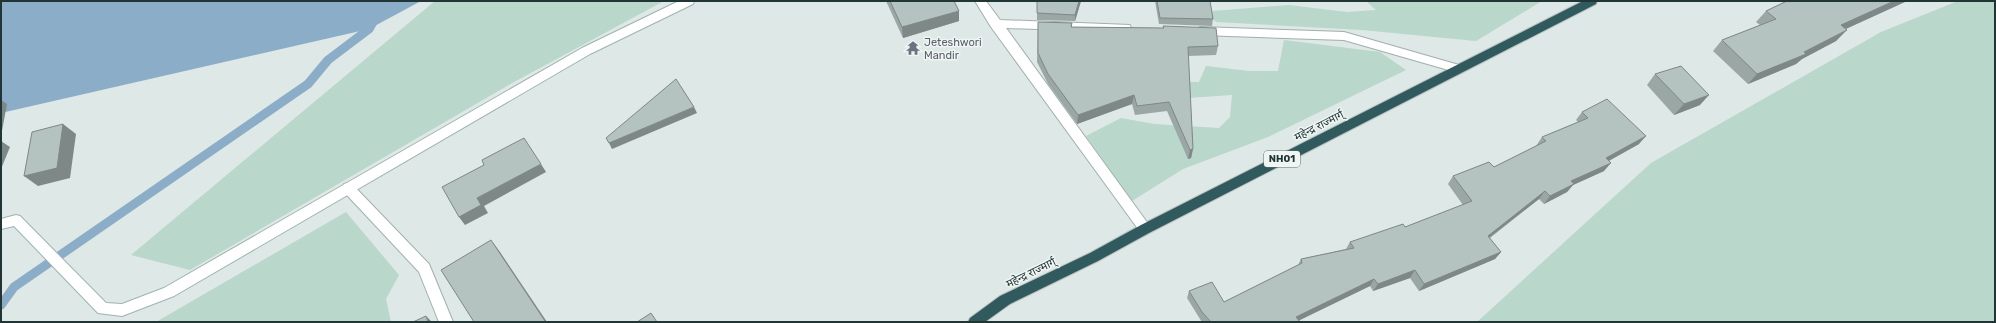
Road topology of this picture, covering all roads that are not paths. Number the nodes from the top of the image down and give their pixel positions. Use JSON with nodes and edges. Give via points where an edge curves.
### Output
{"nodes":[{"id":1,"x":690,"y":1,"type":"edge"},
{"id":2,"x":980,"y":1,"type":"edge"},
{"id":3,"x":1592,"y":1,"type":"edge"},
{"id":4,"x":995,"y":24,"type":"junction"},
{"id":5,"x":1138,"y":29,"type":"edge"},
{"id":6,"x":1186,"y":30,"type":"edge"},
{"id":7,"x":1459,"y":69,"type":"junction"},
{"id":8,"x":348,"y":188,"type":"junction"},
{"id":9,"x":1,"y":224,"type":"edge"},
{"id":10,"x":1145,"y":229,"type":"junction"},
{"id":11,"x":446,"y":322,"type":"edge"},
{"id":12,"x":975,"y":322,"type":"edge"}],
"edges":[{"from":1,"to":8,"type":"street","via":[[586,51]]},
{"from":2,"to":4,"type":"street"},
{"from":3,"to":7,"type":"highway","name":"महेन्द्र राज्मार्ग्","number":"NH01"},
{"from":4,"to":5,"type":"street"},
{"from":4,"to":10,"type":"street"},
{"from":6,"to":7,"type":"street","via":[[1344,36]]},
{"from":7,"to":10,"type":"highway","name":"महेन्द्र राज्मार्ग्","number":"NH01"},
{"from":8,"to":9,"type":"street","via":[[169,292],[122,310],[103,309],[16,220]]},
{"from":8,"to":11,"type":"street","via":[[424,268]]},
{"from":10,"to":12,"type":"highway","name":"महेन्द्र राज्मार्ग्","number":"NH01","via":[[1005,300]]}]}
